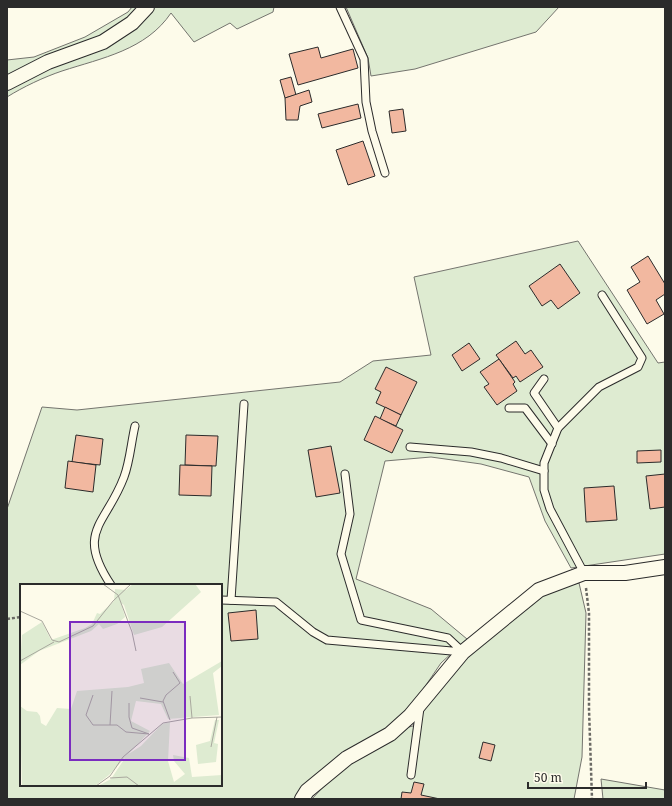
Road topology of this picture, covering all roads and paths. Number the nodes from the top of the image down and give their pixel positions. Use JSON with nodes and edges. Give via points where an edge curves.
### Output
{"nodes":[{"id":1,"x":147,"y":7,"type":"edge"},
{"id":2,"x":340,"y":7,"type":"edge"},
{"id":3,"x":7,"y":83,"type":"edge"},
{"id":4,"x":385,"y":173,"type":"dead end"},
{"id":5,"x":602,"y":295,"type":"dead end"},
{"id":6,"x":544,"y":379,"type":"dead end"},
{"id":7,"x":244,"y":404,"type":"dead end"},
{"id":8,"x":509,"y":408,"type":"dead end"},
{"id":9,"x":135,"y":426,"type":"dead end"},
{"id":10,"x":558,"y":428,"type":"junction"},
{"id":11,"x":552,"y":444,"type":"junction"},
{"id":12,"x":410,"y":447,"type":"dead end"},
{"id":13,"x":544,"y":471,"type":"junction"},
{"id":14,"x":345,"y":474,"type":"dead end"},
{"id":15,"x":665,"y":567,"type":"edge"},
{"id":16,"x":584,"y":573,"type":"junction"},
{"id":17,"x":110,"y":584,"type":"edge"},
{"id":18,"x":222,"y":600,"type":"edge"},
{"id":19,"x":231,"y":600,"type":"junction"},
{"id":20,"x":20,"y":617,"type":"edge"},
{"id":21,"x":7,"y":619,"type":"edge"},
{"id":22,"x":462,"y":652,"type":"junction"},
{"id":23,"x":421,"y":702,"type":"junction"},
{"id":24,"x":411,"y":775,"type":"dead end"},
{"id":25,"x":302,"y":799,"type":"edge"},
{"id":26,"x":592,"y":799,"type":"edge"}],
"edges":[{"from":1,"to":3,"type":"street","via":[[132,23],[103,42],[48,62]]},
{"from":2,"to":4,"type":"lane","via":[[364,59],[366,102]]},
{"from":5,"to":10,"type":"lane","via":[[642,358],[638,368],[599,387]]},
{"from":6,"to":10,"type":"lane","via":[[534,392]]},
{"from":7,"to":19,"type":"lane"},
{"from":8,"to":11,"type":"lane","via":[[525,408]]},
{"from":9,"to":17,"type":"lane","via":[[124,476],[113,501],[97,525],[94,545],[99,568]]},
{"from":10,"to":11,"type":"lane"},
{"from":11,"to":13,"type":"lane","via":[[544,463]]},
{"from":12,"to":13,"type":"lane","via":[[471,452]]},
{"from":13,"to":16,"type":"lane","via":[[544,490],[550,509]]},
{"from":14,"to":22,"type":"lane","via":[[350,514],[341,554],[361,620],[448,638]]},
{"from":15,"to":16,"type":"street","via":[[625,573]]},
{"from":16,"to":22,"type":"street","via":[[539,590]]},
{"from":16,"to":26,"type":"path","via":[[589,613]]},
{"from":18,"to":19,"type":"lane"},
{"from":19,"to":22,"type":"lane","via":[[276,602],[327,640]]},
{"from":20,"to":21,"type":"path"},
{"from":22,"to":23,"type":"street"},
{"from":23,"to":24,"type":"lane"},
{"from":23,"to":25,"type":"street","via":[[390,734],[347,758],[307,791]]}]}
